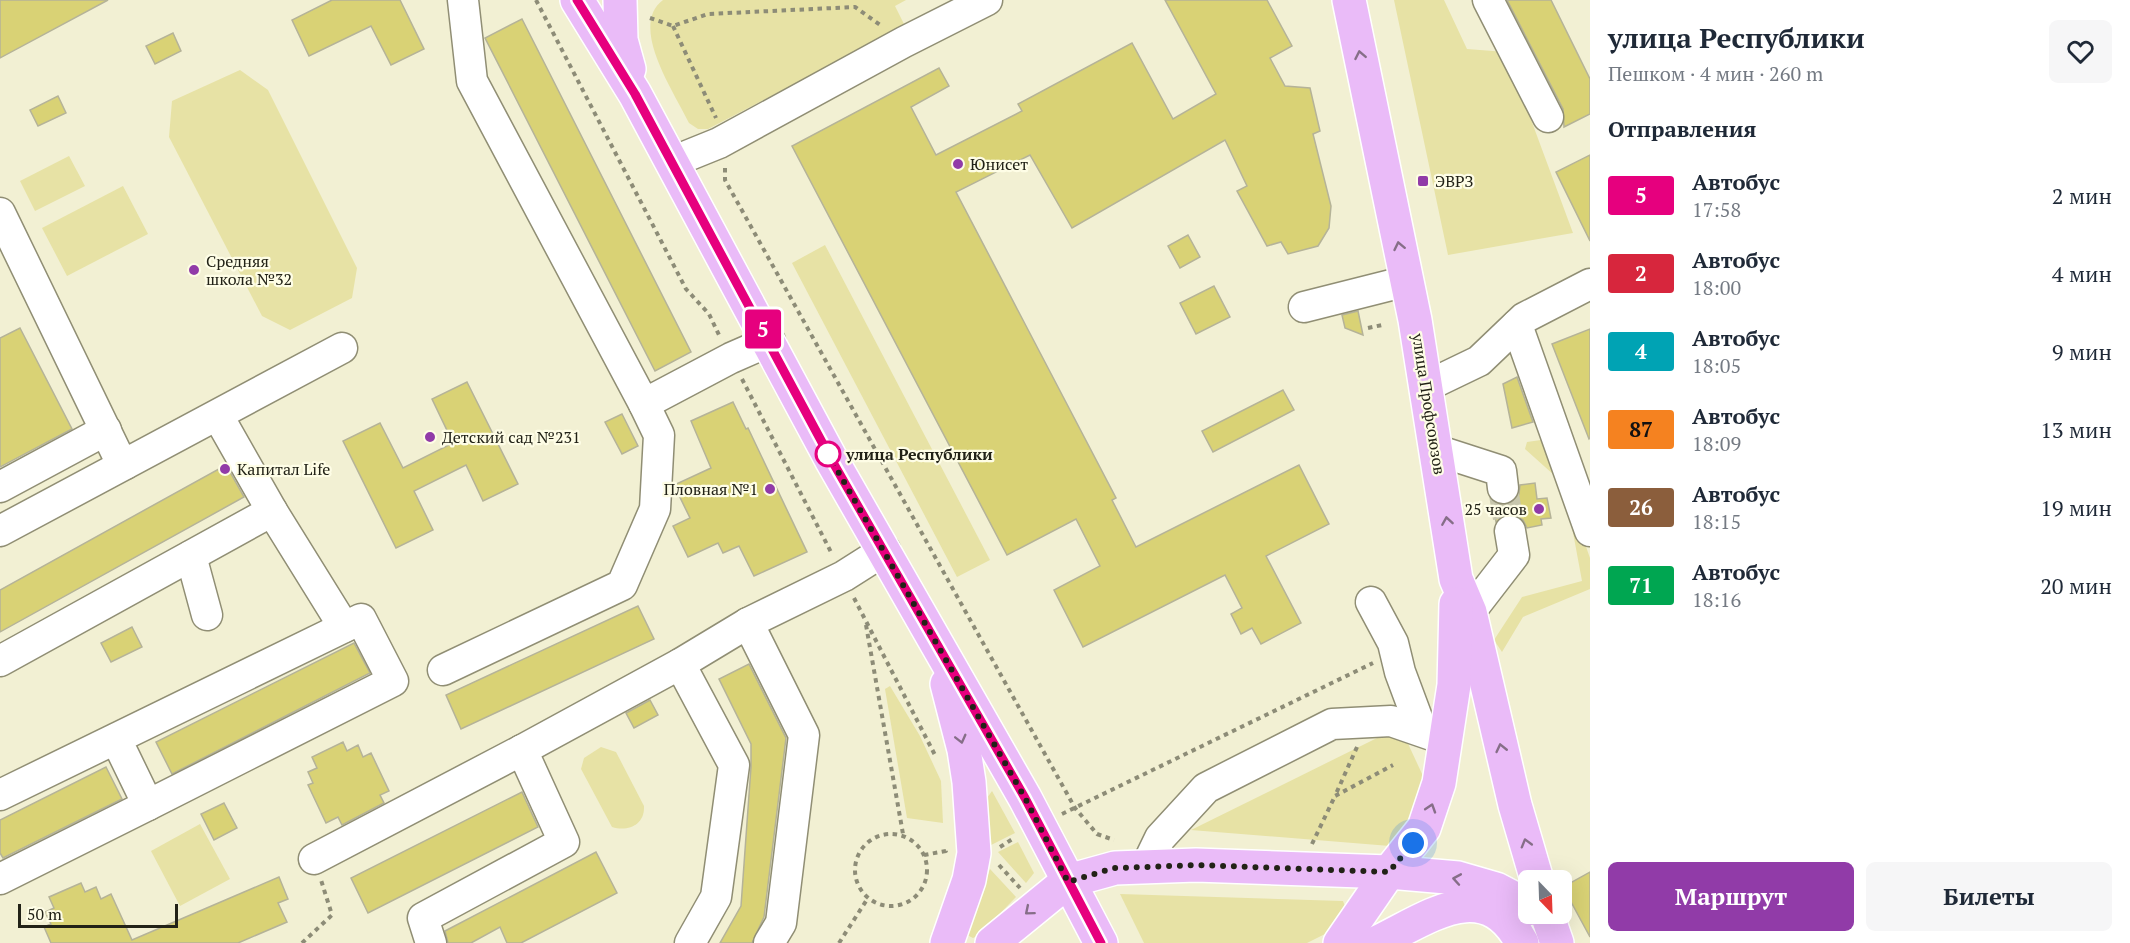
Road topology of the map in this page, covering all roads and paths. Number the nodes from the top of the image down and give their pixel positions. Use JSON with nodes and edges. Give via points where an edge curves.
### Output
{"nodes":[{"id":1,"x":463,"y":0,"type":"edge"},
{"id":2,"x":536,"y":0,"type":"edge"},
{"id":3,"x":577,"y":0,"type":"edge"},
{"id":4,"x":620,"y":0,"type":"edge"},
{"id":5,"x":987,"y":0,"type":"edge"},
{"id":6,"x":1349,"y":0,"type":"edge"},
{"id":7,"x":1488,"y":0,"type":"edge"},
{"id":8,"x":650,"y":18,"type":"dead end"},
{"id":9,"x":673,"y":26,"type":"junction"},
{"id":10,"x":904,"y":42,"type":"junction"},
{"id":11,"x":635,"y":94,"type":"junction"},
{"id":12,"x":1548,"y":117,"type":"dead end"},
{"id":13,"x":726,"y":139,"type":"junction"},
{"id":14,"x":672,"y":162,"type":"junction"},
{"id":15,"x":0,"y":213,"type":"edge"},
{"id":16,"x":1407,"y":281,"type":"junction"},
{"id":17,"x":1590,"y":284,"type":"edge"},
{"id":18,"x":1304,"y":307,"type":"dead end"},
{"id":19,"x":1382,"y":325,"type":"dead end"},
{"id":20,"x":1517,"y":325,"type":"junction"},
{"id":21,"x":1368,"y":328,"type":"dead end"},
{"id":22,"x":770,"y":341,"type":"junction"},
{"id":23,"x":342,"y":348,"type":"dead end"},
{"id":24,"x":731,"y":358,"type":"junction"},
{"id":25,"x":1425,"y":387,"type":"junction"},
{"id":26,"x":644,"y":404,"type":"junction"},
{"id":27,"x":218,"y":416,"type":"junction"},
{"id":28,"x":106,"y":430,"type":"junction"},
{"id":29,"x":1436,"y":450,"type":"junction"},
{"id":30,"x":125,"y":464,"type":"junction"},
{"id":31,"x":0,"y":487,"type":"edge"},
{"id":32,"x":1503,"y":488,"type":"tunnel mouth"},
{"id":33,"x":272,"y":511,"type":"junction"},
{"id":34,"x":0,"y":531,"type":"edge"},
{"id":35,"x":1510,"y":531,"type":"tunnel mouth"},
{"id":36,"x":1590,"y":531,"type":"edge"},
{"id":37,"x":885,"y":550,"type":"junction"},
{"id":38,"x":191,"y":556,"type":"junction"},
{"id":39,"x":844,"y":576,"type":"junction"},
{"id":40,"x":1456,"y":579,"type":"junction"},
{"id":41,"x":1371,"y":602,"type":"dead end"},
{"id":42,"x":1470,"y":612,"type":"junction"},
{"id":43,"x":207,"y":615,"type":"dead end"},
{"id":44,"x":866,"y":622,"type":"junction"},
{"id":45,"x":748,"y":623,"type":"junction"},
{"id":46,"x":344,"y":627,"type":"junction"},
{"id":47,"x":936,"y":642,"type":"junction"},
{"id":48,"x":1396,"y":652,"type":"junction"},
{"id":49,"x":0,"y":661,"type":"edge"},
{"id":50,"x":680,"y":664,"type":"junction"},
{"id":51,"x":442,"y":670,"type":"dead end"},
{"id":52,"x":1434,"y":735,"type":"junction"},
{"id":53,"x":116,"y":739,"type":"junction"},
{"id":54,"x":1357,"y":746,"type":"dead end"},
{"id":55,"x":522,"y":750,"type":"junction"},
{"id":56,"x":937,"y":758,"type":"dead end"},
{"id":57,"x":1393,"y":765,"type":"dead end"},
{"id":58,"x":0,"y":795,"type":"edge"},
{"id":59,"x":148,"y":805,"type":"junction"},
{"id":60,"x":1075,"y":808,"type":"junction"},
{"id":61,"x":1061,"y":815,"type":"dead end"},
{"id":62,"x":903,"y":834,"type":"junction"},
{"id":63,"x":946,"y":841,"type":"dead end"},
{"id":64,"x":1115,"y":849,"type":"dead end"},
{"id":65,"x":924,"y":855,"type":"junction"},
{"id":66,"x":314,"y":859,"type":"joint"},
{"id":67,"x":995,"y":861,"type":"dead end"},
{"id":68,"x":1146,"y":867,"type":"junction"},
{"id":69,"x":1534,"y":870,"type":"edge"},
{"id":70,"x":1389,"y":872,"type":"junction"},
{"id":71,"x":0,"y":879,"type":"edge"},
{"id":72,"x":1068,"y":882,"type":"junction"},
{"id":73,"x":1024,"y":893,"type":"dead end"},
{"id":74,"x":868,"y":898,"type":"junction"},
{"id":75,"x":1535,"y":925,"type":"edge"},
{"id":76,"x":302,"y":943,"type":"edge"},
{"id":77,"x":431,"y":943,"type":"edge"},
{"id":78,"x":690,"y":943,"type":"edge"},
{"id":79,"x":769,"y":943,"type":"edge"},
{"id":80,"x":839,"y":943,"type":"edge"},
{"id":81,"x":947,"y":943,"type":"edge"},
{"id":82,"x":992,"y":943,"type":"edge"},
{"id":83,"x":1101,"y":943,"type":"edge"},
{"id":84,"x":1340,"y":943,"type":"edge"},
{"id":85,"x":1376,"y":943,"type":"edge"}],
"edges":[{"from":1,"to":26,"type":"street","via":[[472,81]]},
{"from":2,"to":24,"type":"path","via":[[686,289],[709,314]]},
{"from":3,"to":11,"type":"main road"},
{"from":4,"to":11,"type":"main road","via":[[621,40]]},
{"from":5,"to":10,"type":"street"},
{"from":16,"to":6,"type":"main road","name":"улица Профсоюзов","one_way":true},
{"from":7,"to":12,"type":"street"},
{"from":8,"to":9,"type":"path"},
{"from":9,"to":10,"type":"path","via":[[708,14],[855,7]]},
{"from":9,"to":13,"type":"path"},
{"from":10,"to":13,"type":"street"},
{"from":11,"to":14,"type":"main road"},
{"from":13,"to":14,"type":"street"},
{"from":13,"to":60,"type":"path","via":[[725,180]]},
{"from":14,"to":22,"type":"main road"},
{"from":15,"to":28,"type":"street"},
{"from":16,"to":18,"type":"street"},
{"from":16,"to":25,"type":"main road","name":"улица Профсоюзов"},
{"from":17,"to":20,"type":"street"},
{"from":19,"to":21,"type":"path"},
{"from":20,"to":25,"type":"street","via":[[1479,361]]},
{"from":20,"to":36,"type":"street"},
{"from":22,"to":24,"type":"street"},
{"from":22,"to":37,"type":"main road","via":[[831,459]]},
{"from":23,"to":27,"type":"street"},
{"from":24,"to":26,"type":"street"},
{"from":24,"to":39,"type":"path"},
{"from":25,"to":29,"type":"main road","name":"улица Профсоюзов"},
{"from":26,"to":51,"type":"street","via":[[659,435],[655,509],[622,585]]},
{"from":27,"to":30,"type":"street"},
{"from":27,"to":33,"type":"street"},
{"from":28,"to":30,"type":"street"},
{"from":28,"to":31,"type":"street"},
{"from":29,"to":32,"type":"street","via":[[1501,471]]},
{"from":40,"to":29,"type":"main road","name":"улица Профсоюзов","one_way":true},
{"from":30,"to":34,"type":"street"},
{"from":33,"to":38,"type":"street"},
{"from":33,"to":46,"type":"street"},
{"from":35,"to":42,"type":"street","via":[[1514,555]]},
{"from":37,"to":39,"type":"street"},
{"from":37,"to":47,"type":"main road"},
{"from":38,"to":43,"type":"street"},
{"from":38,"to":49,"type":"street"},
{"from":39,"to":44,"type":"path"},
{"from":39,"to":45,"type":"street"},
{"from":40,"to":42,"type":"main road","name":"улица Профсоюзов"},
{"from":40,"to":52,"type":"main road","via":[[1454,684]]},
{"from":41,"to":48,"type":"street"},
{"from":69,"to":42,"type":"main road","name":"улица Профсоюзов","one_way":true},
{"from":44,"to":56,"type":"path"},
{"from":44,"to":62,"type":"path"},
{"from":45,"to":50,"type":"street"},
{"from":45,"to":79,"type":"street","via":[[804,735],[780,923]]},
{"from":46,"to":53,"type":"street"},
{"from":46,"to":59,"type":"street","via":[[361,619],[393,681]]},
{"from":47,"to":72,"type":"main road"},
{"from":47,"to":81,"type":"main road","one_way":true,"via":[[964,750],[974,853]]},
{"from":48,"to":52,"type":"street","via":[[1400,672]]},
{"from":48,"to":60,"type":"path"},
{"from":50,"to":55,"type":"street"},
{"from":50,"to":78,"type":"street","via":[[734,765],[716,897]]},
{"from":52,"to":68,"type":"street","via":[[1391,721],[1332,724],[1206,788],[1160,838]]},
{"from":70,"to":52,"type":"main road","one_way":true,"via":[[1424,828],[1439,783]]},
{"from":53,"to":58,"type":"street"},
{"from":53,"to":59,"type":"street"},
{"from":54,"to":57,"type":"path","via":[[1335,796]]},
{"from":55,"to":66,"type":"street","via":[[432,784]]},
{"from":55,"to":77,"type":"street","via":[[564,842],[423,918]]},
{"from":59,"to":71,"type":"street"},
{"from":60,"to":61,"type":"path"},
{"from":60,"to":64,"type":"path","via":[[1097,834],[1114,839]]},
{"from":62,"to":65,"type":"path"},
{"from":62,"to":74,"type":"path","via":[[873,838],[858,854],[855,876]]},
{"from":63,"to":65,"type":"path","via":[[946,851]]},
{"from":65,"to":74,"type":"path","via":[[926,880],[911,900],[887,906]]},
{"from":66,"to":76,"type":"path","via":[[332,915]]},
{"from":67,"to":73,"type":"path"},
{"from":68,"to":70,"type":"main road","via":[[1196,865]]},
{"from":68,"to":72,"type":"main road","via":[[1114,868]]},
{"from":75,"to":70,"type":"main road","one_way":true,"via":[[1523,903],[1496,889],[1458,878]]},
{"from":70,"to":84,"type":"main road"},
{"from":72,"to":82,"type":"main road","one_way":true},
{"from":72,"to":83,"type":"main road"},
{"from":74,"to":80,"type":"path"},
{"from":75,"to":85,"type":"main road","via":[[1494,909],[1464,905]]}]}
